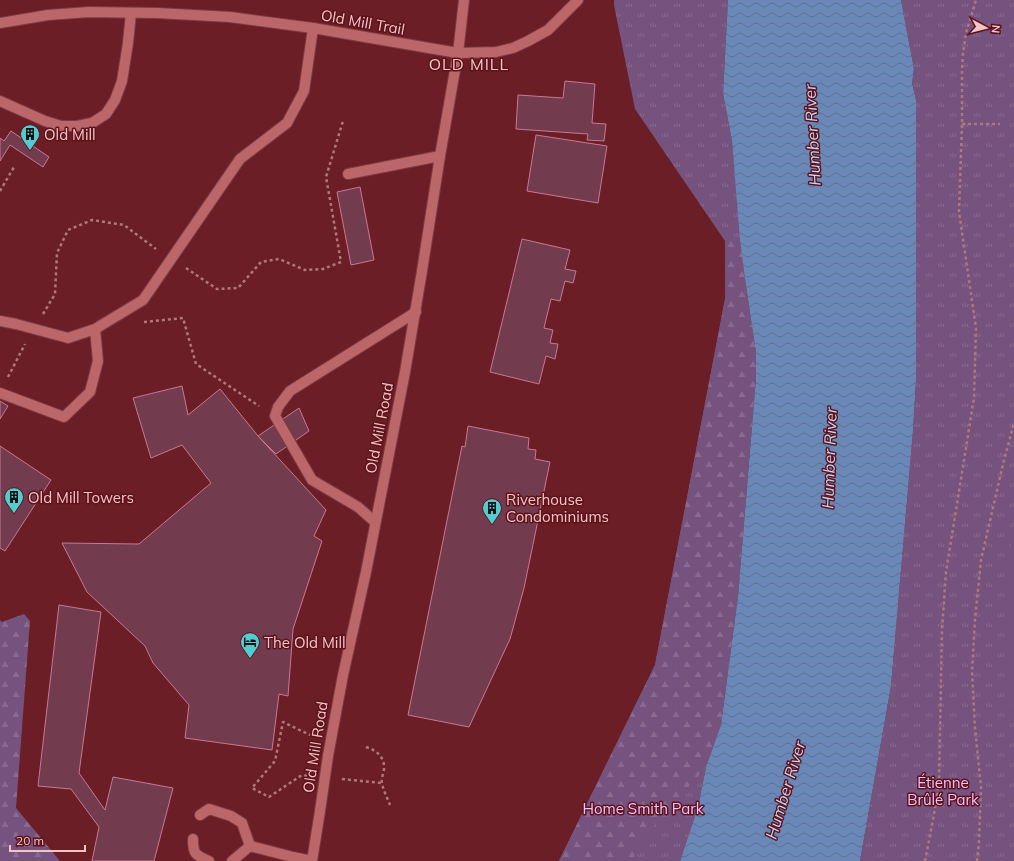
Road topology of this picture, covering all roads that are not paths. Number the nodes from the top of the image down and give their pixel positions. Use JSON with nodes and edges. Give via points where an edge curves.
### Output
{"nodes":[{"id":1,"x":464,"y":0,"type":"edge"},
{"id":2,"x":575,"y":4,"type":"edge"},
{"id":3,"x":131,"y":13,"type":"junction"},
{"id":4,"x":0,"y":23,"type":"edge"},
{"id":5,"x":313,"y":28,"type":"junction"},
{"id":6,"x":458,"y":52,"type":"junction"},
{"id":7,"x":0,"y":101,"type":"edge"},
{"id":8,"x":440,"y":156,"type":"junction"},
{"id":9,"x":348,"y":174,"type":"dead end"},
{"id":10,"x":416,"y":312,"type":"junction"},
{"id":11,"x":0,"y":321,"type":"edge"},
{"id":12,"x":95,"y":330,"type":"junction"},
{"id":13,"x":0,"y":393,"type":"edge"},
{"id":14,"x":375,"y":522,"type":"junction"},
{"id":15,"x":200,"y":815,"type":"dead end"},
{"id":16,"x":193,"y":839,"type":"dead end"},
{"id":17,"x":250,"y":846,"type":"junction"},
{"id":18,"x":209,"y":861,"type":"edge"},
{"id":19,"x":232,"y":861,"type":"edge"},
{"id":20,"x":312,"y":861,"type":"edge"}],
"edges":[{"from":1,"to":6,"type":"street","name":"Old Mill Road"},
{"from":2,"to":6,"type":"street","name":"Old Mill Trail","via":[[548,30],[513,48],[496,52]]},
{"from":3,"to":4,"type":"street","name":"Old Mill Trail","via":[[89,12],[48,15]]},
{"from":3,"to":5,"type":"street","name":"Old Mill Trail","via":[[230,17]]},
{"from":3,"to":7,"type":"street","via":[[122,81],[106,114],[92,124],[61,126]]},
{"from":5,"to":6,"type":"street","name":"Old Mill Trail"},
{"from":5,"to":12,"type":"street","via":[[304,91],[287,123],[240,159],[143,300]]},
{"from":6,"to":8,"type":"street","name":"Old Mill Road"},
{"from":8,"to":9,"type":"street"},
{"from":8,"to":10,"type":"street","name":"Old Mill Road"},
{"from":10,"to":14,"type":"street","name":"Old Mill Road"},
{"from":10,"to":14,"type":"street","via":[[290,391],[278,407],[275,416],[312,480],[358,507]]},
{"from":11,"to":12,"type":"street","via":[[68,338]]},
{"from":12,"to":13,"type":"street","via":[[98,361],[90,392],[64,417]]},
{"from":14,"to":20,"type":"street","name":"Old Mill Road","bridge":true,"via":[[343,675]]},
{"from":15,"to":17,"type":"street","via":[[209,809],[232,816],[242,823]]},
{"from":16,"to":18,"type":"street","via":[[193,850],[199,857]]},
{"from":17,"to":19,"type":"street"},
{"from":17,"to":20,"type":"street"}]}
